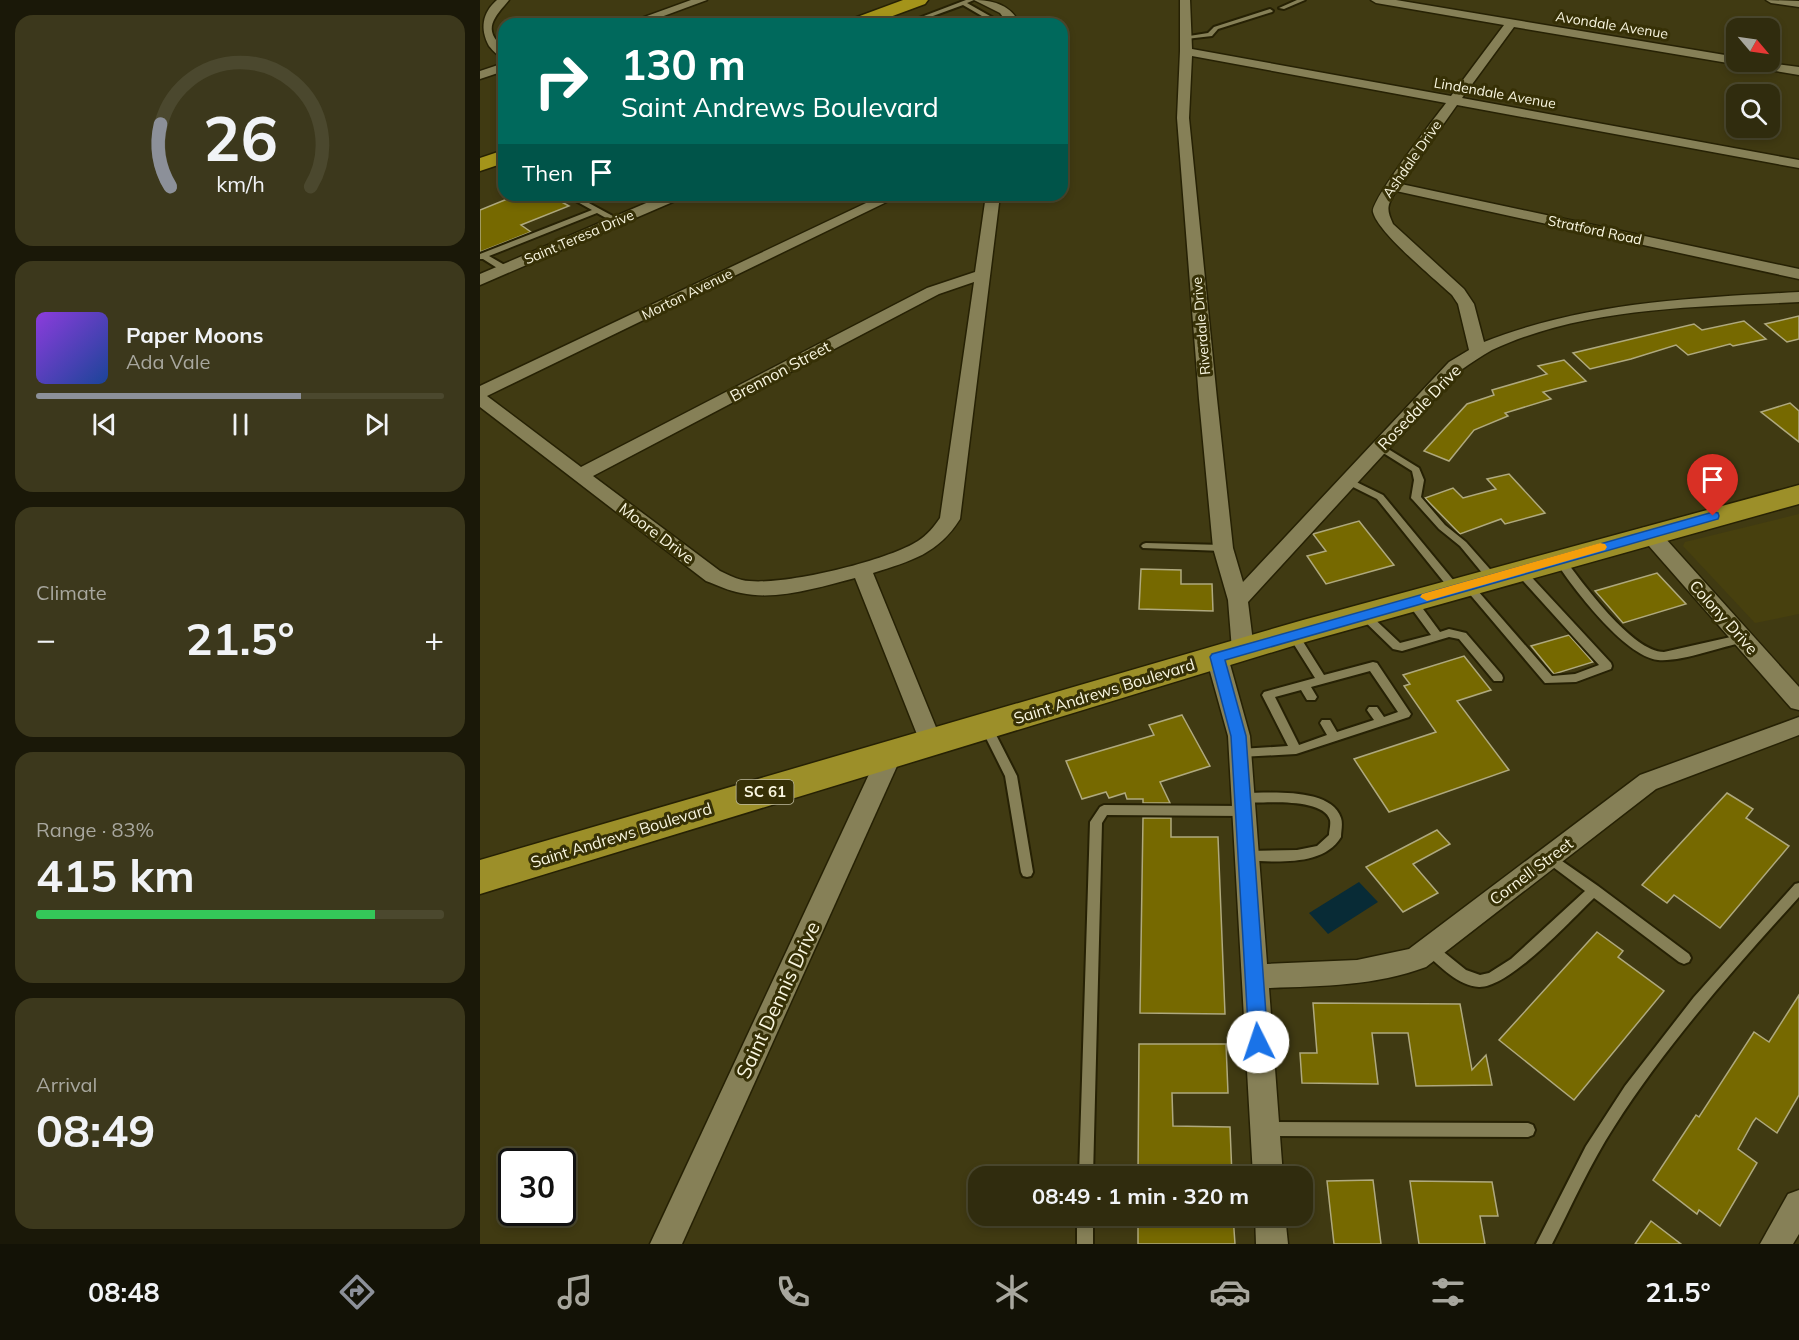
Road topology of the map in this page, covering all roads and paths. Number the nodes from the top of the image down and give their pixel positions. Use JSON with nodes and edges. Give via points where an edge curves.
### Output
{"nodes":[{"id":1,"x":504,"y":0,"type":"edge"},
{"id":2,"x":702,"y":0,"type":"edge"},
{"id":3,"x":919,"y":0,"type":"edge"},
{"id":4,"x":971,"y":0,"type":"edge"},
{"id":5,"x":979,"y":0,"type":"edge"},
{"id":6,"x":1185,"y":0,"type":"edge"},
{"id":7,"x":1302,"y":0,"type":"edge"},
{"id":8,"x":1376,"y":0,"type":"edge"},
{"id":9,"x":1771,"y":0,"type":"edge"},
{"id":10,"x":963,"y":3,"type":"junction"},
{"id":11,"x":1799,"y":4,"type":"edge"},
{"id":12,"x":1282,"y":8,"type":"dead end"},
{"id":13,"x":1270,"y":11,"type":"dead end"},
{"id":14,"x":649,"y":18,"type":"edge"},
{"id":15,"x":874,"y":18,"type":"edge"},
{"id":16,"x":922,"y":18,"type":"edge"},
{"id":17,"x":989,"y":18,"type":"edge"},
{"id":18,"x":1013,"y":18,"type":"edge"},
{"id":19,"x":1512,"y":23,"type":"junction"},
{"id":20,"x":1186,"y":44,"type":"junction"},
{"id":21,"x":498,"y":49,"type":"edge"},
{"id":22,"x":1726,"y":59,"type":"edge"},
{"id":23,"x":1780,"y":68,"type":"edge"},
{"id":24,"x":498,"y":69,"type":"edge"},
{"id":25,"x":1799,"y":71,"type":"edge"},
{"id":26,"x":480,"y":75,"type":"edge"},
{"id":27,"x":1454,"y":100,"type":"junction"},
{"id":28,"x":1799,"y":164,"type":"edge"},
{"id":29,"x":1391,"y":186,"type":"junction"},
{"id":30,"x":581,"y":201,"type":"edge"},
{"id":31,"x":664,"y":201,"type":"edge"},
{"id":32,"x":881,"y":201,"type":"edge"},
{"id":33,"x":992,"y":201,"type":"edge"},
{"id":34,"x":598,"y":210,"type":"junction"},
{"id":35,"x":618,"y":221,"type":"junction"},
{"id":36,"x":549,"y":231,"type":"junction"},
{"id":37,"x":569,"y":242,"type":"junction"},
{"id":38,"x":482,"y":257,"type":"edge"},
{"id":39,"x":505,"y":269,"type":"junction"},
{"id":40,"x":983,"y":274,"type":"junction"},
{"id":41,"x":1799,"y":274,"type":"edge"},
{"id":42,"x":480,"y":280,"type":"edge"},
{"id":43,"x":1799,"y":297,"type":"edge"},
{"id":44,"x":1478,"y":352,"type":"junction"},
{"id":45,"x":480,"y":393,"type":"edge"},
{"id":46,"x":480,"y":399,"type":"edge"},
{"id":47,"x":1380,"y":447,"type":"junction"},
{"id":48,"x":580,"y":475,"type":"junction"},
{"id":49,"x":1348,"y":481,"type":"junction"},
{"id":50,"x":1799,"y":494,"type":"edge"},
{"id":51,"x":1649,"y":533,"type":"junction"},
{"id":52,"x":1146,"y":546,"type":"dead end"},
{"id":53,"x":1222,"y":548,"type":"junction"},
{"id":54,"x":1558,"y":559,"type":"junction"},
{"id":55,"x":862,"y":570,"type":"junction"},
{"id":56,"x":1483,"y":581,"type":"junction"},
{"id":57,"x":1238,"y":600,"type":"junction"},
{"id":58,"x":1411,"y":601,"type":"junction"},
{"id":59,"x":1363,"y":615,"type":"junction"},
{"id":60,"x":1293,"y":636,"type":"junction"},
{"id":61,"x":1438,"y":637,"type":"junction"},
{"id":62,"x":1744,"y":638,"type":"junction"},
{"id":63,"x":1230,"y":654,"type":"junction"},
{"id":64,"x":1498,"y":678,"type":"dead end"},
{"id":65,"x":1322,"y":681,"type":"junction"},
{"id":66,"x":1304,"y":685,"type":"junction"},
{"id":67,"x":1311,"y":698,"type":"dead end"},
{"id":68,"x":1799,"y":702,"type":"edge"},
{"id":69,"x":1373,"y":710,"type":"dead end"},
{"id":70,"x":1381,"y":722,"type":"junction"},
{"id":71,"x":1326,"y":723,"type":"dead end"},
{"id":72,"x":986,"y":726,"type":"junction"},
{"id":73,"x":1799,"y":726,"type":"edge"},
{"id":74,"x":1334,"y":738,"type":"junction"},
{"id":75,"x":931,"y":742,"type":"junction"},
{"id":76,"x":1296,"y":750,"type":"junction"},
{"id":77,"x":1240,"y":753,"type":"junction"},
{"id":78,"x":890,"y":755,"type":"junction"},
{"id":79,"x":1243,"y":804,"type":"junction"},
{"id":80,"x":1246,"y":856,"type":"junction"},
{"id":81,"x":1550,"y":857,"type":"junction"},
{"id":82,"x":1027,"y":872,"type":"dead end"},
{"id":83,"x":480,"y":877,"type":"edge"},
{"id":84,"x":1799,"y":888,"type":"edge"},
{"id":85,"x":1594,"y":890,"type":"junction"},
{"id":86,"x":1430,"y":949,"type":"junction"},
{"id":87,"x":1684,"y":958,"type":"dead end"},
{"id":88,"x":1254,"y":976,"type":"junction"},
{"id":89,"x":1264,"y":1130,"type":"junction"},
{"id":90,"x":1528,"y":1130,"type":"dead end"},
{"id":91,"x":1086,"y":1166,"type":"edge"},
{"id":92,"x":1267,"y":1166,"type":"edge"},
{"id":93,"x":1799,"y":1205,"type":"edge"},
{"id":94,"x":1085,"y":1226,"type":"edge"},
{"id":95,"x":1271,"y":1226,"type":"edge"},
{"id":96,"x":666,"y":1244,"type":"edge"},
{"id":97,"x":1085,"y":1244,"type":"edge"},
{"id":98,"x":1272,"y":1244,"type":"edge"},
{"id":99,"x":1545,"y":1244,"type":"edge"},
{"id":100,"x":1776,"y":1244,"type":"edge"}],
"edges":[{"from":1,"to":21,"type":"street","via":[[485,20],[484,32]]},
{"from":2,"to":14,"type":"street"},
{"from":3,"to":15,"type":"highway"},
{"from":4,"to":10,"type":"lane"},
{"from":5,"to":18,"type":"street"},
{"from":6,"to":20,"type":"street","name":"Riverdale Drive"},
{"from":7,"to":12,"type":"lane"},
{"from":8,"to":19,"type":"street","name":"Avondale Avenue"},
{"from":9,"to":11,"type":"street"},
{"from":10,"to":16,"type":"lane"},
{"from":10,"to":17,"type":"lane"},
{"from":13,"to":20,"type":"lane","via":[[1216,28],[1210,35]]},
{"from":19,"to":22,"type":"street","name":"Avondale Avenue"},
{"from":19,"to":27,"type":"street","name":"Ashdale Drive"},
{"from":20,"to":27,"type":"street","name":"Lindendale Avenue"},
{"from":20,"to":53,"type":"street","name":"Riverdale Drive","via":[[1183,118]]},
{"from":23,"to":25,"type":"street"},
{"from":24,"to":26,"type":"street"},
{"from":27,"to":28,"type":"street","name":"Lindendale Avenue"},
{"from":27,"to":29,"type":"street","name":"Ashdale Drive"},
{"from":29,"to":41,"type":"street","name":"Stratford Road"},
{"from":29,"to":44,"type":"street","name":"Ashdale Drive","via":[[1380,205],[1387,226],[1458,292],[1466,304]]},
{"from":30,"to":34,"type":"lane"},
{"from":31,"to":35,"type":"street","name":"Saint Teresa Drive"},
{"from":32,"to":45,"type":"street","name":"Morton Avenue"},
{"from":33,"to":40,"type":"street","name":"Moore Drive"},
{"from":34,"to":35,"type":"lane"},
{"from":34,"to":36,"type":"lane"},
{"from":35,"to":37,"type":"street","name":"Saint Teresa Drive"},
{"from":36,"to":37,"type":"lane"},
{"from":36,"to":38,"type":"lane"},
{"from":37,"to":39,"type":"street","name":"Saint Teresa Drive"},
{"from":38,"to":39,"type":"lane"},
{"from":39,"to":42,"type":"street","name":"Saint Teresa Drive"},
{"from":40,"to":48,"type":"street","name":"Brennon Street","via":[[933,291]]},
{"from":40,"to":55,"type":"street","name":"Moore Drive","via":[[950,519],[940,534],[922,547]]},
{"from":43,"to":44,"type":"street","name":"Rosedale Drive","via":[[1663,305],[1594,316],[1533,330]]},
{"from":44,"to":47,"type":"street","name":"Rosedale Drive","via":[[1455,366]]},
{"from":46,"to":48,"type":"street","name":"Moore Drive"},
{"from":47,"to":49,"type":"street","name":"Rosedale Drive"},
{"from":47,"to":56,"type":"lane","via":[[1416,470],[1416,498],[1463,544]]},
{"from":48,"to":55,"type":"street","name":"Moore Drive","via":[[713,576],[742,587],[766,588]]},
{"from":49,"to":56,"type":"lane","via":[[1380,497]]},
{"from":49,"to":57,"type":"street","name":"Rosedale Drive"},
{"from":50,"to":51,"type":"main road","name":"Saint Andrews Boulevard","number":"SC 61"},
{"from":51,"to":54,"type":"main road","name":"Saint Andrews Boulevard","number":"SC 61"},
{"from":51,"to":62,"type":"street","name":"Colony Drive"},
{"from":52,"to":53,"type":"lane"},
{"from":53,"to":57,"type":"street","name":"Riverdale Drive"},
{"from":54,"to":56,"type":"main road","name":"Saint Andrews Boulevard","number":"SC 61"},
{"from":54,"to":62,"type":"lane","via":[[1616,627],[1646,652],[1664,656]]},
{"from":55,"to":75,"type":"street"},
{"from":56,"to":56,"type":"lane","via":[[1549,680],[1576,678],[1607,666]]},
{"from":56,"to":58,"type":"main road","name":"Saint Andrews Boulevard","number":"SC 61"},
{"from":57,"to":63,"type":"street","name":"Riverdale Drive"},
{"from":58,"to":59,"type":"main road","name":"Saint Andrews Boulevard","number":"SC 61"},
{"from":58,"to":61,"type":"lane"},
{"from":59,"to":60,"type":"main road","name":"Saint Andrews Boulevard","number":"SC 61"},
{"from":59,"to":61,"type":"lane","via":[[1397,646]]},
{"from":60,"to":63,"type":"main road","name":"Saint Andrews Boulevard","number":"SC 61"},
{"from":60,"to":65,"type":"lane"},
{"from":61,"to":64,"type":"lane","via":[[1449,633],[1462,636]]},
{"from":62,"to":68,"type":"street","name":"Colony Drive"},
{"from":63,"to":72,"type":"main road","name":"Saint Andrews Boulevard","number":"SC 61"},
{"from":63,"to":77,"type":"street"},
{"from":65,"to":66,"type":"lane"},
{"from":65,"to":70,"type":"lane","via":[[1351,678],[1372,666],[1405,714]]},
{"from":66,"to":67,"type":"lane"},
{"from":66,"to":76,"type":"lane","via":[[1268,695]]},
{"from":69,"to":70,"type":"lane"},
{"from":70,"to":74,"type":"lane"},
{"from":71,"to":74,"type":"lane"},
{"from":72,"to":75,"type":"main road","name":"Saint Andrews Boulevard","number":"SC 61"},
{"from":72,"to":82,"type":"lane","via":[[1011,776]]},
{"from":73,"to":81,"type":"street","name":"Cornell Street","via":[[1648,782]]},
{"from":74,"to":76,"type":"lane"},
{"from":75,"to":78,"type":"main road","name":"Saint Andrews Boulevard","number":"SC 61"},
{"from":76,"to":77,"type":"lane"},
{"from":77,"to":79,"type":"street"},
{"from":78,"to":83,"type":"main road","name":"Saint Andrews Boulevard","number":"SC 61"},
{"from":78,"to":96,"type":"street","name":"Saint Dennis Drive"},
{"from":79,"to":80,"type":"street"},
{"from":79,"to":80,"type":"lane","via":[[1303,799],[1325,804],[1335,818],[1335,837],[1320,849],[1297,855]]},
{"from":79,"to":91,"type":"lane","via":[[1104,810],[1096,822]]},
{"from":80,"to":88,"type":"street"},
{"from":81,"to":85,"type":"lane"},
{"from":81,"to":86,"type":"street","name":"Cornell Street"},
{"from":84,"to":99,"type":"lane","via":[[1649,1065],[1608,1124]]},
{"from":85,"to":86,"type":"lane","via":[[1516,963],[1485,981],[1463,977]]},
{"from":85,"to":87,"type":"lane"},
{"from":86,"to":88,"type":"street","name":"Cornell Street","via":[[1417,959],[1393,967],[1358,973]]},
{"from":88,"to":89,"type":"street"},
{"from":89,"to":90,"type":"lane"},
{"from":89,"to":92,"type":"street"},
{"from":93,"to":100,"type":"street"},
{"from":94,"to":97,"type":"lane"},
{"from":95,"to":98,"type":"street"}]}
